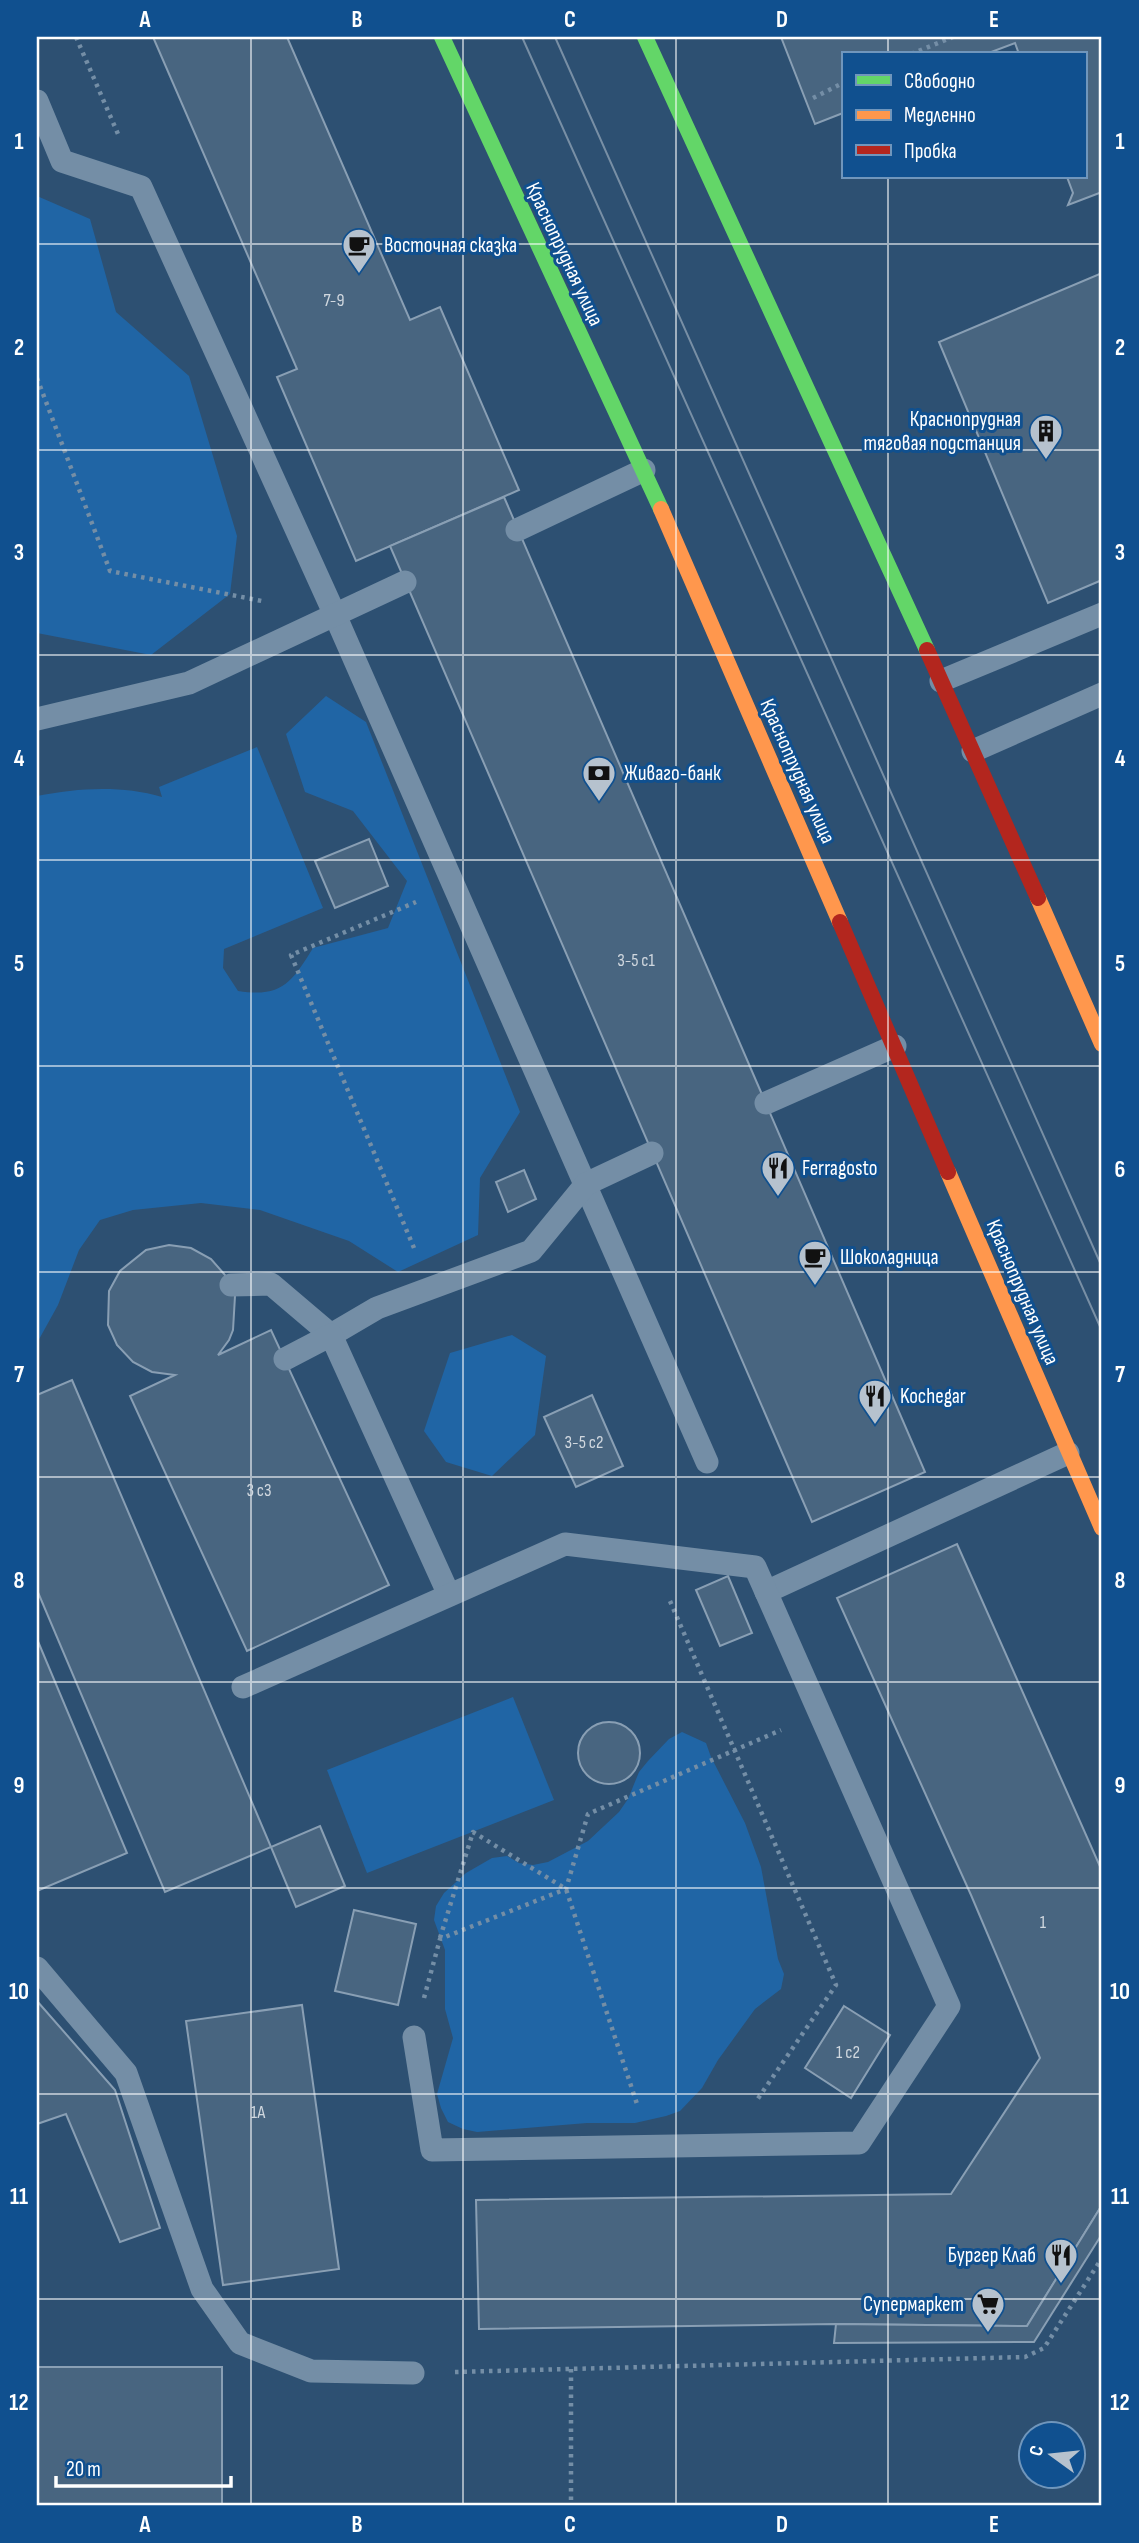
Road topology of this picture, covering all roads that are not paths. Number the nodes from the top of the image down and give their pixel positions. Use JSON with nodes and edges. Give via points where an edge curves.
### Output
{"nodes":[{"id":1,"x":442,"y":37,"type":"edge"},
{"id":2,"x":645,"y":37,"type":"edge"},
{"id":3,"x":37,"y":101,"type":"edge"},
{"id":4,"x":644,"y":470,"type":"junction"},
{"id":5,"x":517,"y":530,"type":"dead end"},
{"id":6,"x":405,"y":582,"type":"dead end"},
{"id":7,"x":1102,"y":614,"type":"edge"},
{"id":8,"x":335,"y":615,"type":"junction"},
{"id":9,"x":941,"y":681,"type":"junction"},
{"id":10,"x":1102,"y":694,"type":"edge"},
{"id":11,"x":37,"y":719,"type":"edge"},
{"id":12,"x":973,"y":751,"type":"junction"},
{"id":13,"x":1102,"y":1044,"type":"edge"},
{"id":14,"x":895,"y":1046,"type":"junction"},
{"id":15,"x":766,"y":1103,"type":"dead end"},
{"id":16,"x":653,"y":1153,"type":"dead end"},
{"id":17,"x":586,"y":1184,"type":"junction"},
{"id":18,"x":231,"y":1285,"type":"dead end"},
{"id":19,"x":331,"y":1335,"type":"junction"},
{"id":20,"x":285,"y":1359,"type":"dead end"},
{"id":21,"x":1068,"y":1453,"type":"junction"},
{"id":22,"x":707,"y":1462,"type":"dead end"},
{"id":23,"x":1102,"y":1528,"type":"edge"},
{"id":24,"x":766,"y":1592,"type":"junction"},
{"id":25,"x":449,"y":1595,"type":"junction"},
{"id":26,"x":243,"y":1688,"type":"dead end"},
{"id":27,"x":37,"y":1968,"type":"edge"},
{"id":28,"x":414,"y":2037,"type":"road end"},
{"id":29,"x":414,"y":2373,"type":"road end"}],
"edges":[{"from":1,"to":4,"type":"main road","name":"Краснопрудная улица"},
{"from":2,"to":9,"type":"main road"},
{"from":3,"to":8,"type":"lane","via":[[62,160],[141,187]]},
{"from":4,"to":5,"type":"lane"},
{"from":4,"to":14,"type":"main road","name":"Краснопрудная улица"},
{"from":6,"to":8,"type":"lane"},
{"from":7,"to":9,"type":"lane"},
{"from":8,"to":11,"type":"lane","via":[[189,683]]},
{"from":8,"to":17,"type":"lane"},
{"from":9,"to":12,"type":"main road"},
{"from":10,"to":12,"type":"lane"},
{"from":12,"to":13,"type":"main road"},
{"from":14,"to":15,"type":"lane"},
{"from":14,"to":21,"type":"main road","name":"Краснопрудная улица"},
{"from":16,"to":17,"type":"lane"},
{"from":17,"to":19,"type":"lane","via":[[531,1251],[377,1308]]},
{"from":17,"to":22,"type":"lane"},
{"from":18,"to":19,"type":"lane","via":[[271,1284]]},
{"from":19,"to":20,"type":"lane"},
{"from":19,"to":25,"type":"lane"},
{"from":21,"to":23,"type":"main road","name":"Краснопрудная улица"},
{"from":21,"to":24,"type":"lane"},
{"from":24,"to":25,"type":"lane","via":[[755,1567],[565,1544]]},
{"from":24,"to":28,"type":"lane","via":[[950,2006],[859,2143],[432,2150]]},
{"from":25,"to":26,"type":"lane"},
{"from":27,"to":29,"type":"lane","via":[[126,2073],[202,2289],[240,2343],[311,2371]]}]}
